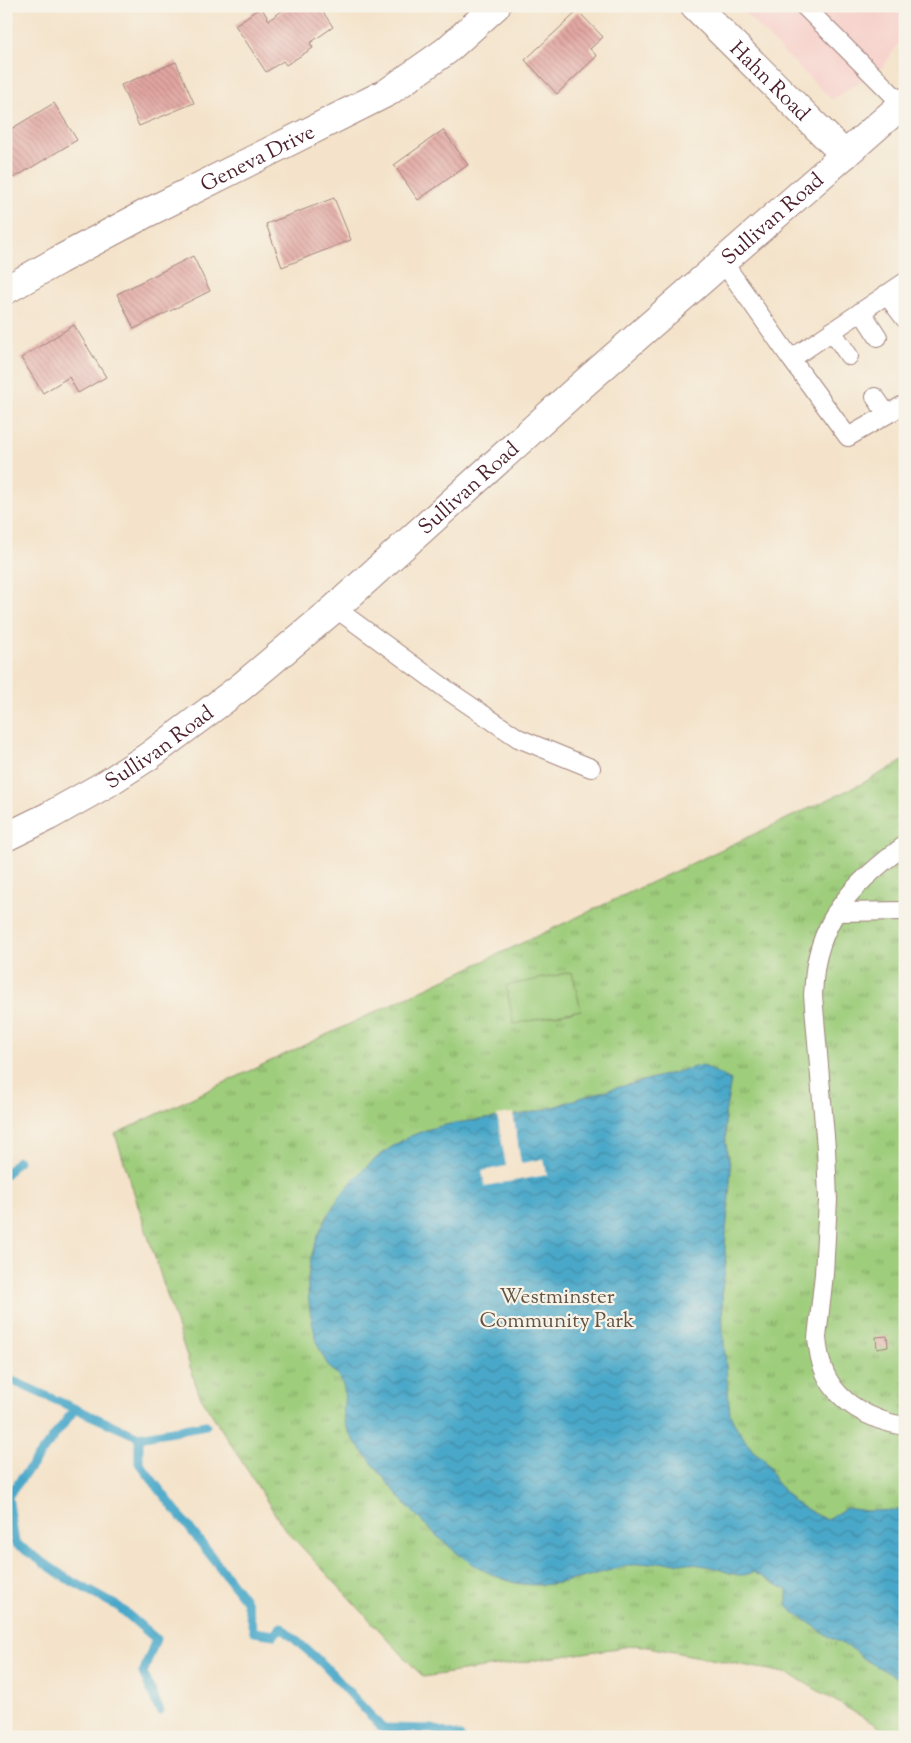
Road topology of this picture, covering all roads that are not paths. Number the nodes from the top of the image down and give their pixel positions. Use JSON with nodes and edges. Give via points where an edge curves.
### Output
{"nodes":[{"id":1,"x":496,"y":6,"type":"edge"},
{"id":2,"x":695,"y":6,"type":"edge"},
{"id":3,"x":804,"y":6,"type":"edge"},
{"id":4,"x":904,"y":103,"type":"edge"},
{"id":5,"x":845,"y":155,"type":"junction"},
{"id":6,"x":723,"y":262,"type":"junction"},
{"id":7,"x":905,"y":282,"type":"edge"},
{"id":8,"x":6,"y":290,"type":"edge"},
{"id":9,"x":886,"y":294,"type":"junction"},
{"id":10,"x":861,"y":311,"type":"junction"},
{"id":11,"x":905,"y":319,"type":"edge"},
{"id":12,"x":832,"y":331,"type":"junction"},
{"id":13,"x":878,"y":337,"type":"dead end"},
{"id":14,"x":848,"y":356,"type":"dead end"},
{"id":15,"x":791,"y":359,"type":"junction"},
{"id":16,"x":875,"y":397,"type":"dead end"},
{"id":17,"x":905,"y":404,"type":"edge"},
{"id":18,"x":887,"y":414,"type":"junction"},
{"id":19,"x":335,"y":608,"type":"junction"},
{"id":20,"x":591,"y":768,"type":"dead end"},
{"id":21,"x":6,"y":837,"type":"edge"},
{"id":22,"x":905,"y":845,"type":"edge"},
{"id":23,"x":905,"y":911,"type":"edge"},
{"id":24,"x":836,"y":912,"type":"junction"},
{"id":25,"x":905,"y":1426,"type":"edge"}],
"edges":[{"from":1,"to":8,"type":"street","name":"Geneva Drive","via":[[446,51],[388,92],[145,214]]},
{"from":2,"to":5,"type":"street","name":"Hahn Road"},
{"from":3,"to":4,"type":"lane"},
{"from":4,"to":5,"type":"street","name":"Sullivan Road"},
{"from":5,"to":6,"type":"street","name":"Sullivan Road"},
{"from":6,"to":15,"type":"lane"},
{"from":6,"to":19,"type":"street","name":"Sullivan Road"},
{"from":7,"to":9,"type":"lane"},
{"from":9,"to":10,"type":"lane"},
{"from":9,"to":11,"type":"lane"},
{"from":10,"to":12,"type":"lane"},
{"from":10,"to":13,"type":"lane"},
{"from":12,"to":14,"type":"lane"},
{"from":12,"to":15,"type":"lane"},
{"from":15,"to":18,"type":"lane","via":[[848,437]]},
{"from":16,"to":18,"type":"lane"},
{"from":17,"to":18,"type":"lane"},
{"from":19,"to":20,"type":"lane","via":[[518,738]]},
{"from":19,"to":21,"type":"street","name":"Sullivan Road","via":[[241,687],[149,756],[90,793]]},
{"from":22,"to":24,"type":"lane","via":[[856,886]]},
{"from":23,"to":24,"type":"lane"},
{"from":24,"to":25,"type":"lane","via":[[823,938],[813,995],[828,1174],[828,1225],[817,1338],[819,1354],[828,1380],[845,1400],[887,1423]]}]}
